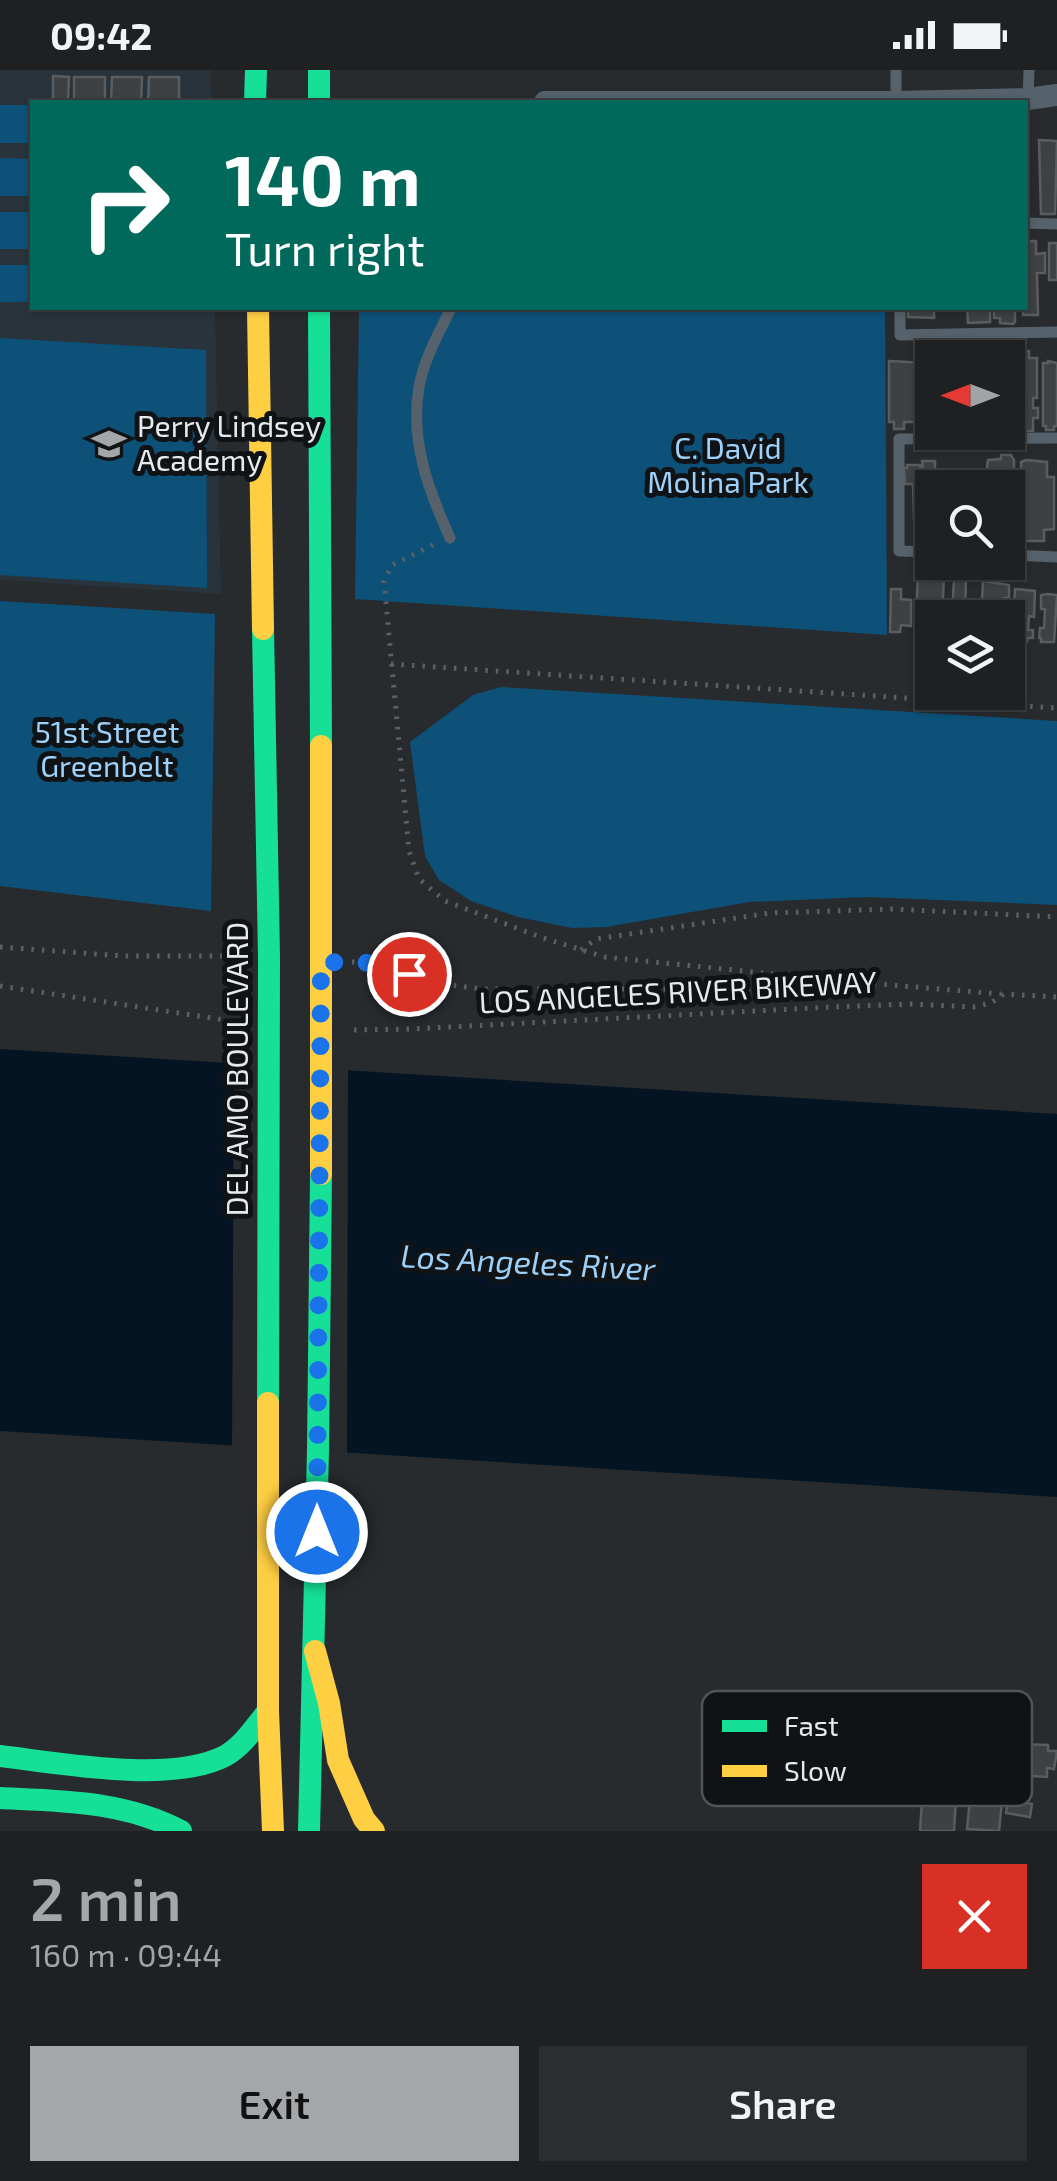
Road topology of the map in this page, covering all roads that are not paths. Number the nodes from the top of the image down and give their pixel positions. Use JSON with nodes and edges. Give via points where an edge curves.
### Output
{"nodes":[{"id":1,"x":256,"y":70,"type":"edge"},
{"id":2,"x":319,"y":70,"type":"edge"},
{"id":3,"x":896,"y":70,"type":"edge"},
{"id":4,"x":1029,"y":70,"type":"edge"},
{"id":5,"x":1057,"y":95,"type":"edge"},
{"id":6,"x":1028,"y":99,"type":"junction"},
{"id":7,"x":255,"y":100,"type":"edge"},
{"id":8,"x":319,"y":100,"type":"edge"},
{"id":9,"x":896,"y":100,"type":"edge"},
{"id":10,"x":984,"y":100,"type":"edge"},
{"id":11,"x":1028,"y":224,"type":"edge"},
{"id":12,"x":1057,"y":224,"type":"edge"},
{"id":13,"x":258,"y":310,"type":"edge"},
{"id":14,"x":319,"y":310,"type":"edge"},
{"id":15,"x":450,"y":310,"type":"edge"},
{"id":16,"x":900,"y":310,"type":"edge"},
{"id":17,"x":1057,"y":332,"type":"edge"},
{"id":18,"x":1057,"y":438,"type":"edge"},
{"id":19,"x":450,"y":538,"type":"road end"},
{"id":20,"x":915,"y":551,"type":"edge"},
{"id":21,"x":1025,"y":556,"type":"edge"},
{"id":22,"x":1057,"y":557,"type":"edge"},
{"id":23,"x":315,"y":1651,"type":"junction"},
{"id":24,"x":268,"y":1712,"type":"junction"},
{"id":25,"x":0,"y":1756,"type":"edge"},
{"id":26,"x":0,"y":1798,"type":"edge"},
{"id":27,"x":181,"y":1831,"type":"edge"},
{"id":28,"x":273,"y":1831,"type":"edge"},
{"id":29,"x":309,"y":1831,"type":"edge"},
{"id":30,"x":374,"y":1831,"type":"edge"}],
"edges":[{"from":1,"to":7,"type":"main road"},
{"from":2,"to":8,"type":"main road"},
{"from":3,"to":9,"type":"lane"},
{"from":4,"to":6,"type":"lane"},
{"from":5,"to":6,"type":"street"},
{"from":6,"to":10,"type":"street"},
{"from":11,"to":12,"type":"lane"},
{"from":13,"to":24,"type":"main road","name":"DEL AMO BOULEVARD","via":[[269,957]]},
{"from":14,"to":23,"type":"main road"},
{"from":15,"to":19,"type":"lane","via":[[420,385],[416,421],[420,460]]},
{"from":16,"to":17,"type":"lane","via":[[900,335]]},
{"from":18,"to":20,"type":"lane","via":[[899,439],[899,551]]},
{"from":21,"to":22,"type":"lane"},
{"from":23,"to":29,"type":"main road"},
{"from":23,"to":30,"type":"main road","via":[[338,1760]]},
{"from":24,"to":25,"type":"main road","via":[[223,1757],[189,1768]]},
{"from":24,"to":28,"type":"main road","name":"DEL AMO BOULEVARD"},
{"from":26,"to":27,"type":"main road","via":[[137,1810]]}]}
